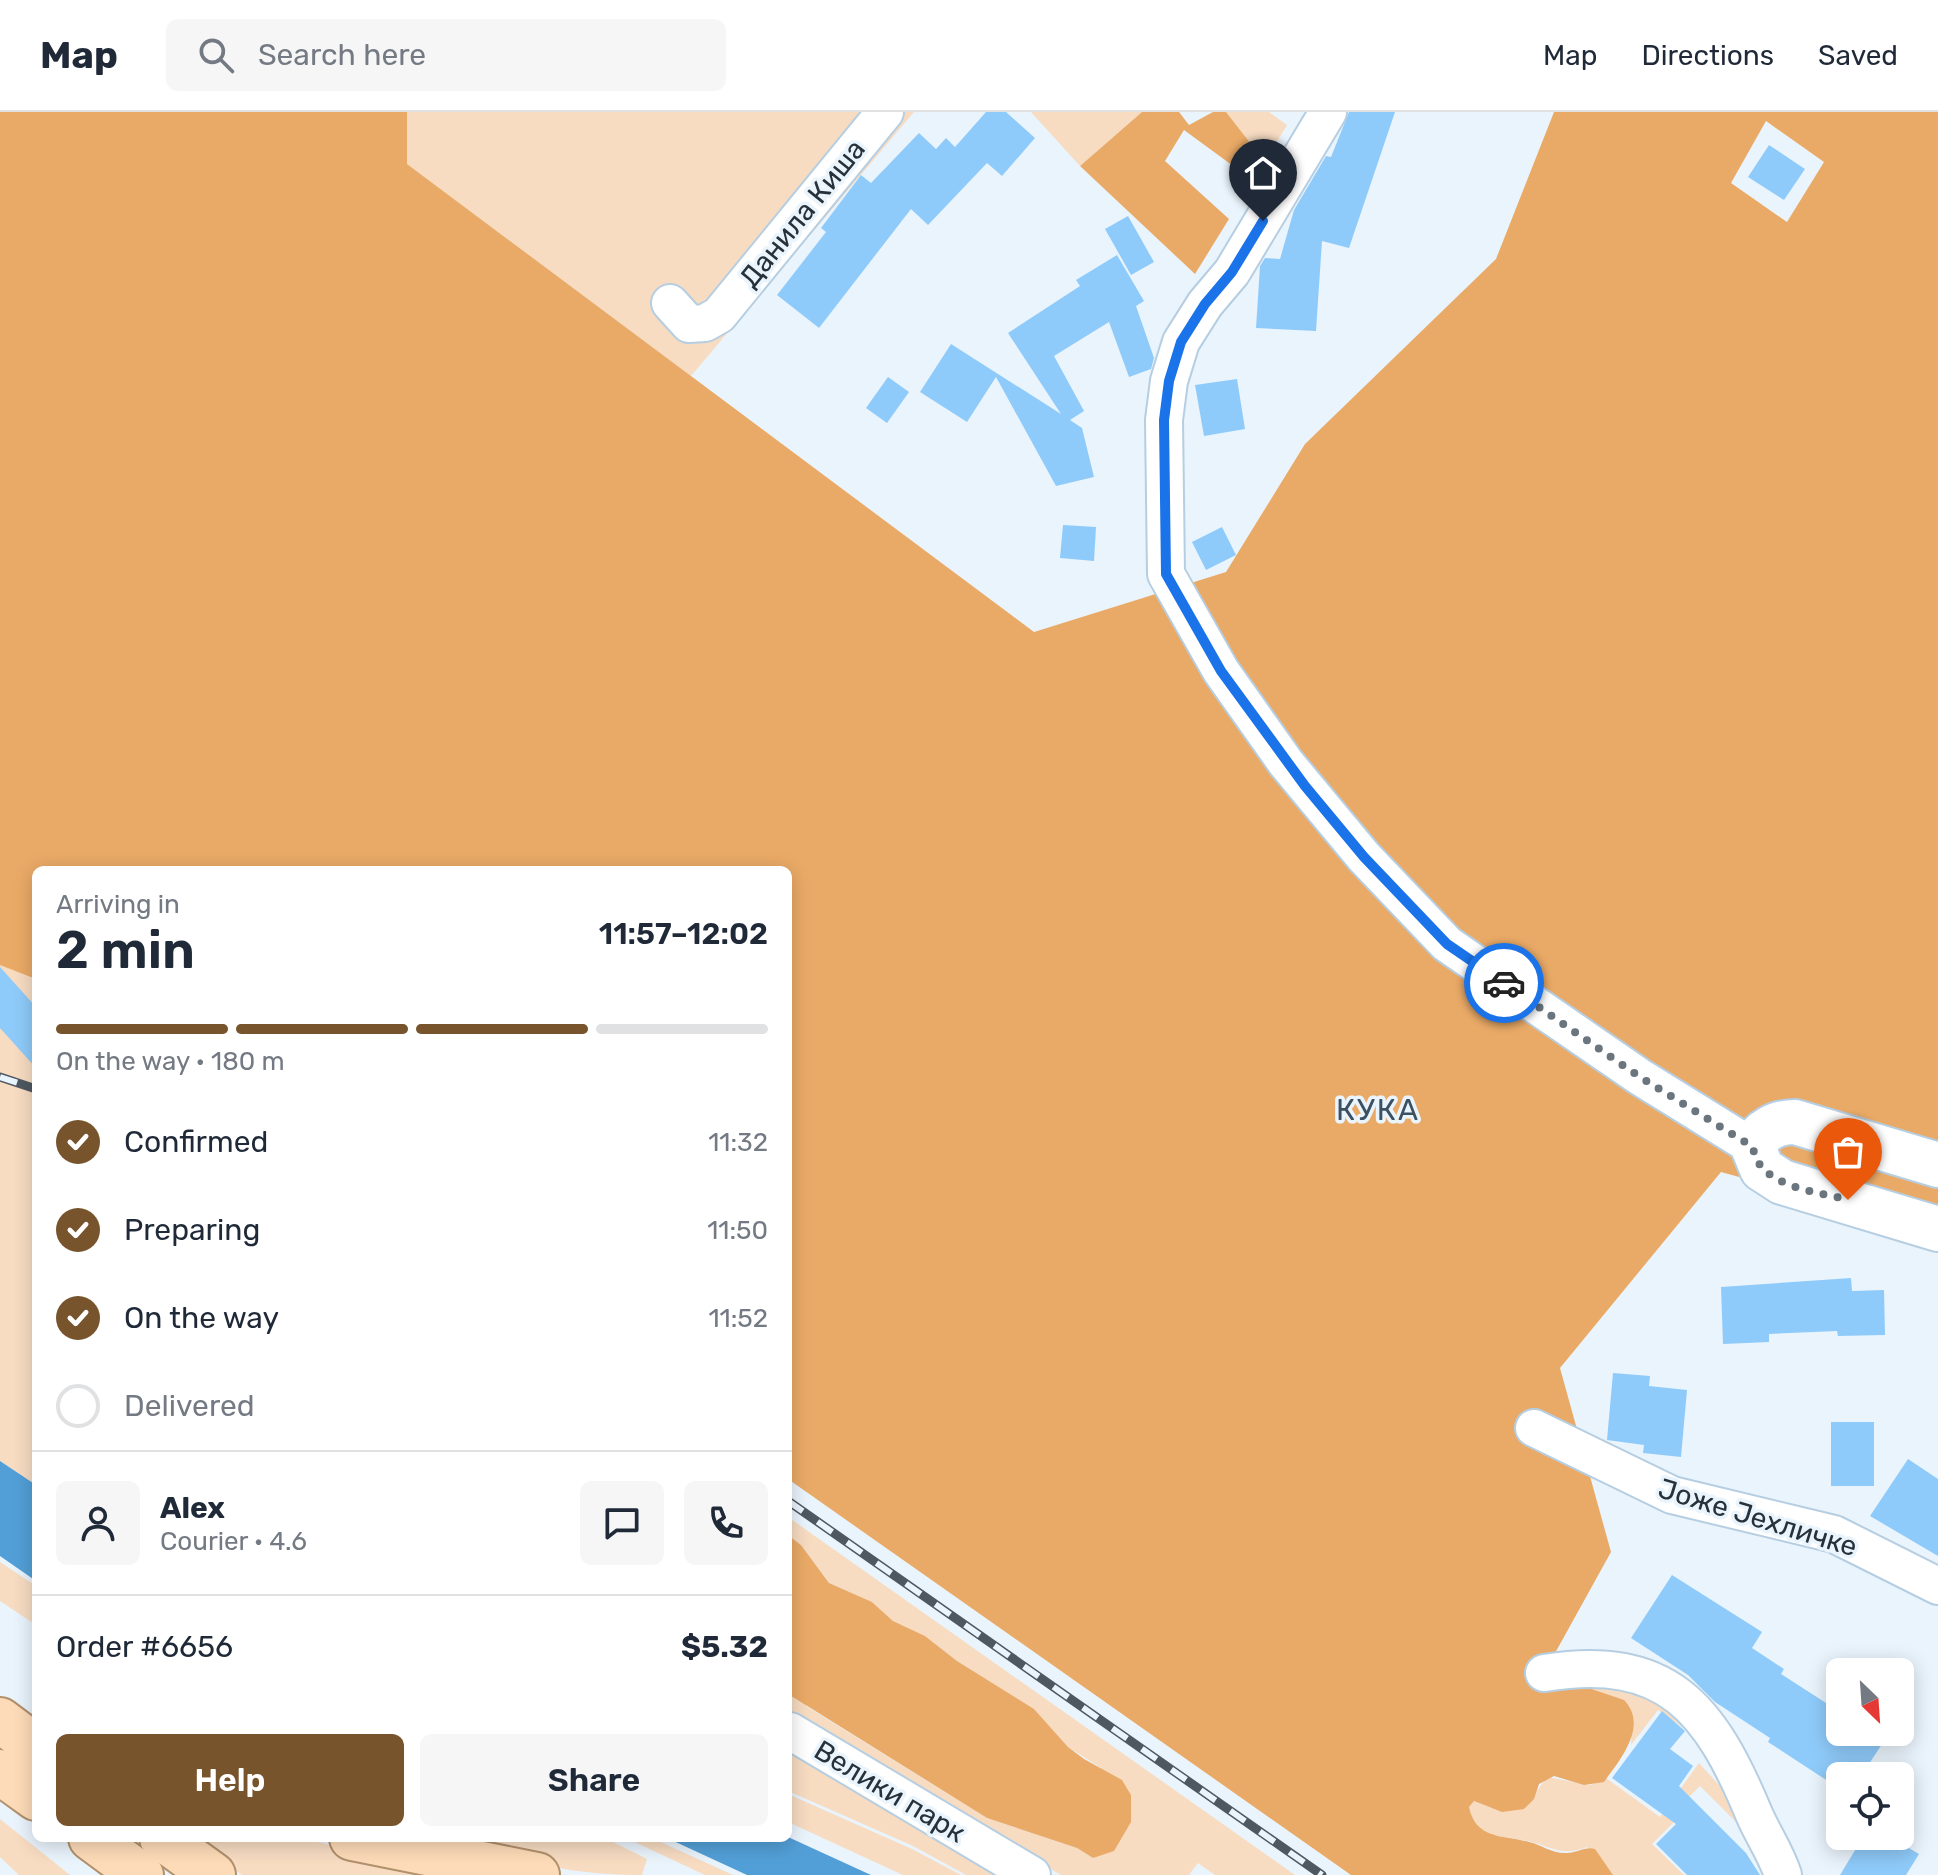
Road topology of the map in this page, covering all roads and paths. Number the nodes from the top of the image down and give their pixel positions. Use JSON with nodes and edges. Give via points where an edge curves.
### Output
{"nodes":[{"id":1,"x":885,"y":112,"type":"edge"},
{"id":2,"x":1328,"y":112,"type":"edge"},
{"id":3,"x":670,"y":303,"type":"dead end"},
{"id":4,"x":1753,"y":1147,"type":"junction"},
{"id":5,"x":1938,"y":1165,"type":"edge"},
{"id":6,"x":1938,"y":1229,"type":"edge"},
{"id":7,"x":1534,"y":1428,"type":"dead end"},
{"id":8,"x":1938,"y":1586,"type":"edge"},
{"id":9,"x":1544,"y":1673,"type":"dead end"},
{"id":10,"x":0,"y":1707,"type":"edge"},
{"id":11,"x":0,"y":1720,"type":"edge"},
{"id":12,"x":32,"y":1722,"type":"edge"},
{"id":13,"x":792,"y":1732,"type":"edge"},
{"id":14,"x":32,"y":1744,"type":"edge"},
{"id":15,"x":0,"y":1772,"type":"edge"},
{"id":16,"x":32,"y":1795,"type":"edge"},
{"id":17,"x":96,"y":1842,"type":"edge"},
{"id":18,"x":168,"y":1842,"type":"edge"},
{"id":19,"x":372,"y":1842,"type":"edge"},
{"id":20,"x":141,"y":1875,"type":"edge"},
{"id":21,"x":213,"y":1875,"type":"edge"},
{"id":22,"x":537,"y":1875,"type":"edge"},
{"id":23,"x":1032,"y":1875,"type":"edge"},
{"id":24,"x":1783,"y":1875,"type":"edge"}],
"edges":[{"from":1,"to":3,"type":"street","name":"Данила Киша","via":[[719,315],[689,324]]},
{"from":2,"to":4,"type":"street","via":[[1232,272],[1181,342],[1164,420],[1166,574],[1221,671],[1286,763],[1364,857],[1447,944],[1640,1077]]},
{"from":4,"to":5,"type":"street","via":[[1768,1130],[1795,1122]]},
{"from":4,"to":6,"type":"street","via":[[1762,1169],[1782,1182]]},
{"from":7,"to":8,"type":"street","name":"Јоже Јехличке","via":[[1672,1495],[1834,1534]]},
{"from":9,"to":24,"type":"street","via":[[1629,1670],[1674,1690],[1732,1764]]},
{"from":10,"to":12,"type":"main road"},
{"from":11,"to":14,"type":"main road"},
{"from":13,"to":23,"type":"street","name":"Велики парк"},
{"from":15,"to":16,"type":"main road"},
{"from":17,"to":20,"type":"main road"},
{"from":18,"to":21,"type":"main road"},
{"from":19,"to":22,"type":"main road"}]}
